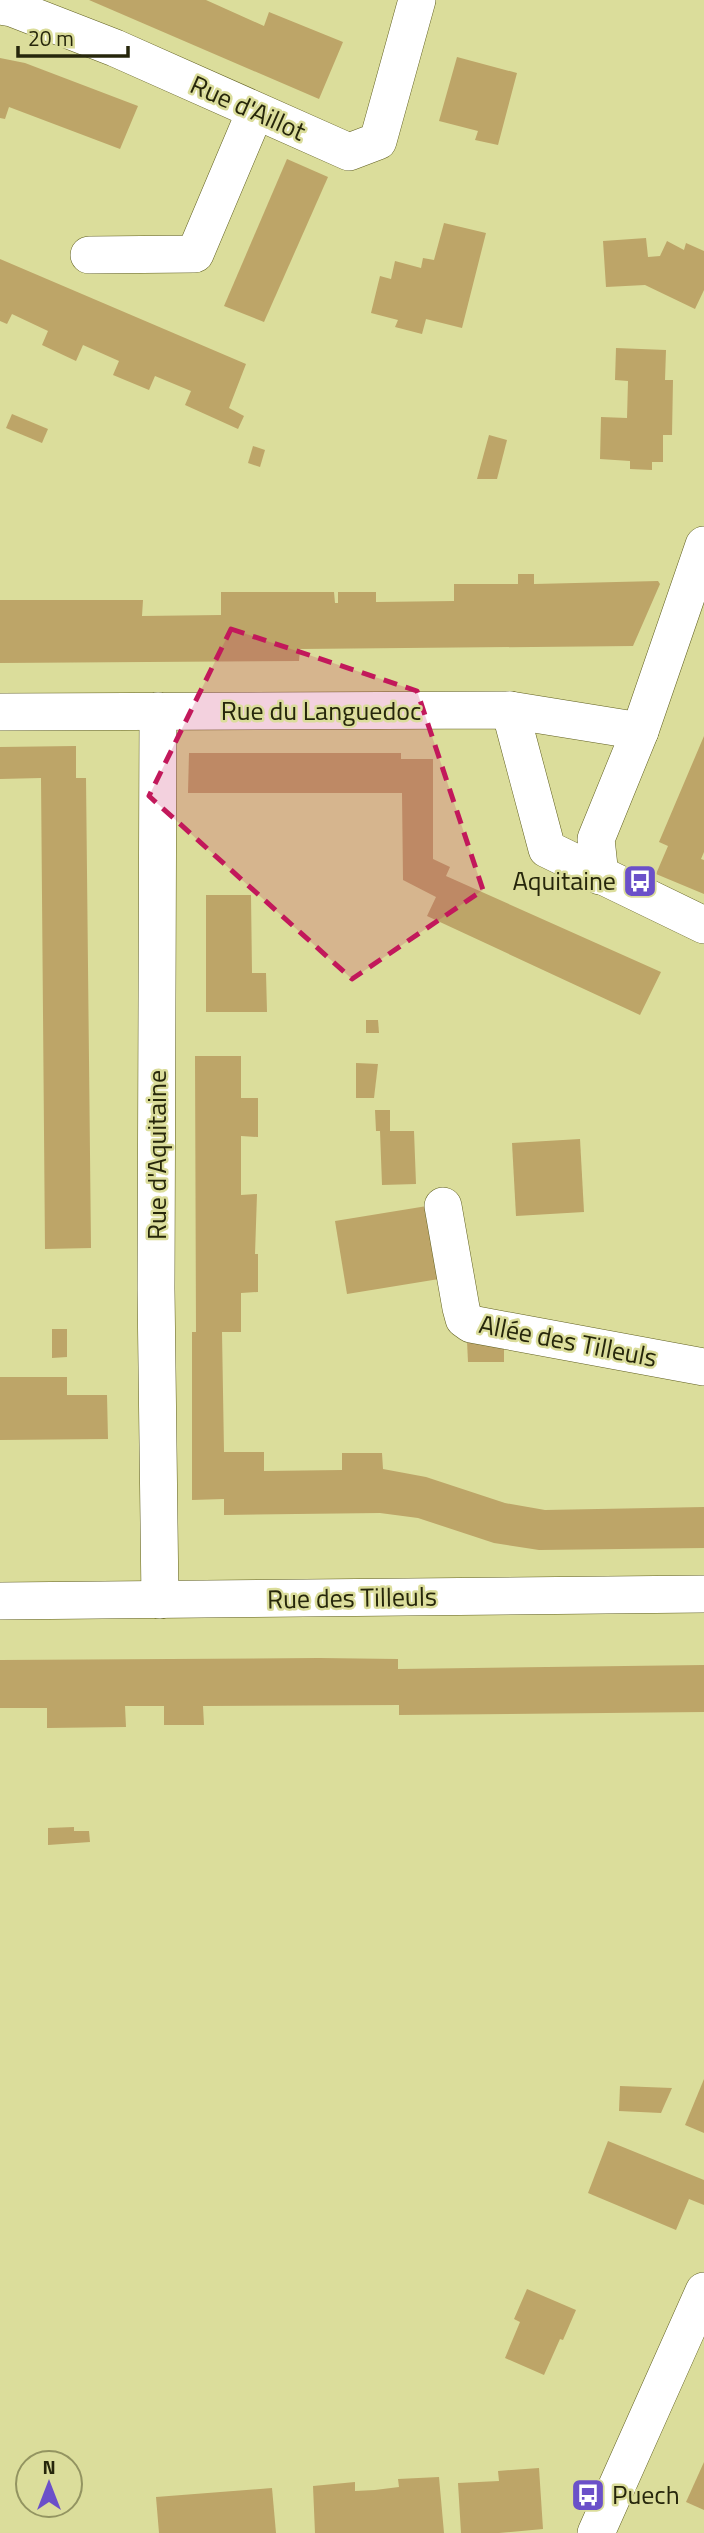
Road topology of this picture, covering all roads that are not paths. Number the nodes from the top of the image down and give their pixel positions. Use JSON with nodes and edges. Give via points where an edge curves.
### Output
{"nodes":[{"id":1,"x":417,"y":0,"type":"edge"},
{"id":2,"x":0,"y":6,"type":"edge"},
{"id":3,"x":255,"y":112,"type":"junction"},
{"id":4,"x":89,"y":255,"type":"dead end"},
{"id":5,"x":704,"y":545,"type":"edge"},
{"id":6,"x":510,"y":710,"type":"junction"},
{"id":7,"x":158,"y":711,"type":"junction"},
{"id":8,"x":0,"y":712,"type":"edge"},
{"id":9,"x":640,"y":731,"type":"junction"},
{"id":10,"x":600,"y":876,"type":"junction"},
{"id":11,"x":704,"y":925,"type":"edge"},
{"id":12,"x":443,"y":1206,"type":"dead end"},
{"id":13,"x":704,"y":1367,"type":"edge"},
{"id":14,"x":704,"y":1594,"type":"edge"},
{"id":15,"x":160,"y":1600,"type":"junction"},
{"id":16,"x":0,"y":1601,"type":"edge"},
{"id":17,"x":704,"y":2291,"type":"edge"},
{"id":18,"x":596,"y":2533,"type":"edge"}],
"edges":[{"from":1,"to":3,"type":"street","name":"Rue d'Aillot","via":[[378,141],[349,152]]},
{"from":2,"to":3,"type":"street","name":"Rue d'Aillot","via":[[115,48]]},
{"from":3,"to":4,"type":"street","via":[[195,254]]},
{"from":5,"to":9,"type":"street"},
{"from":6,"to":7,"type":"street","name":"Rue du Languedoc"},
{"from":6,"to":9,"type":"street","name":"Rue du Languedoc"},
{"from":6,"to":10,"type":"street","via":[[548,849]]},
{"from":7,"to":8,"type":"street","name":"Rue du Languedoc"},
{"from":7,"to":15,"type":"street","name":"Rue d'Aquitaine"},
{"from":9,"to":10,"type":"street","via":[[596,839]]},
{"from":10,"to":11,"type":"street"},
{"from":12,"to":13,"type":"street","name":"Allée des Tilleuls","via":[[461,1308],[471,1324]]},
{"from":14,"to":15,"type":"street","name":"Rue des Tilleuls"},
{"from":15,"to":16,"type":"street","name":"Rue des Tilleuls"},
{"from":17,"to":18,"type":"street"}]}
